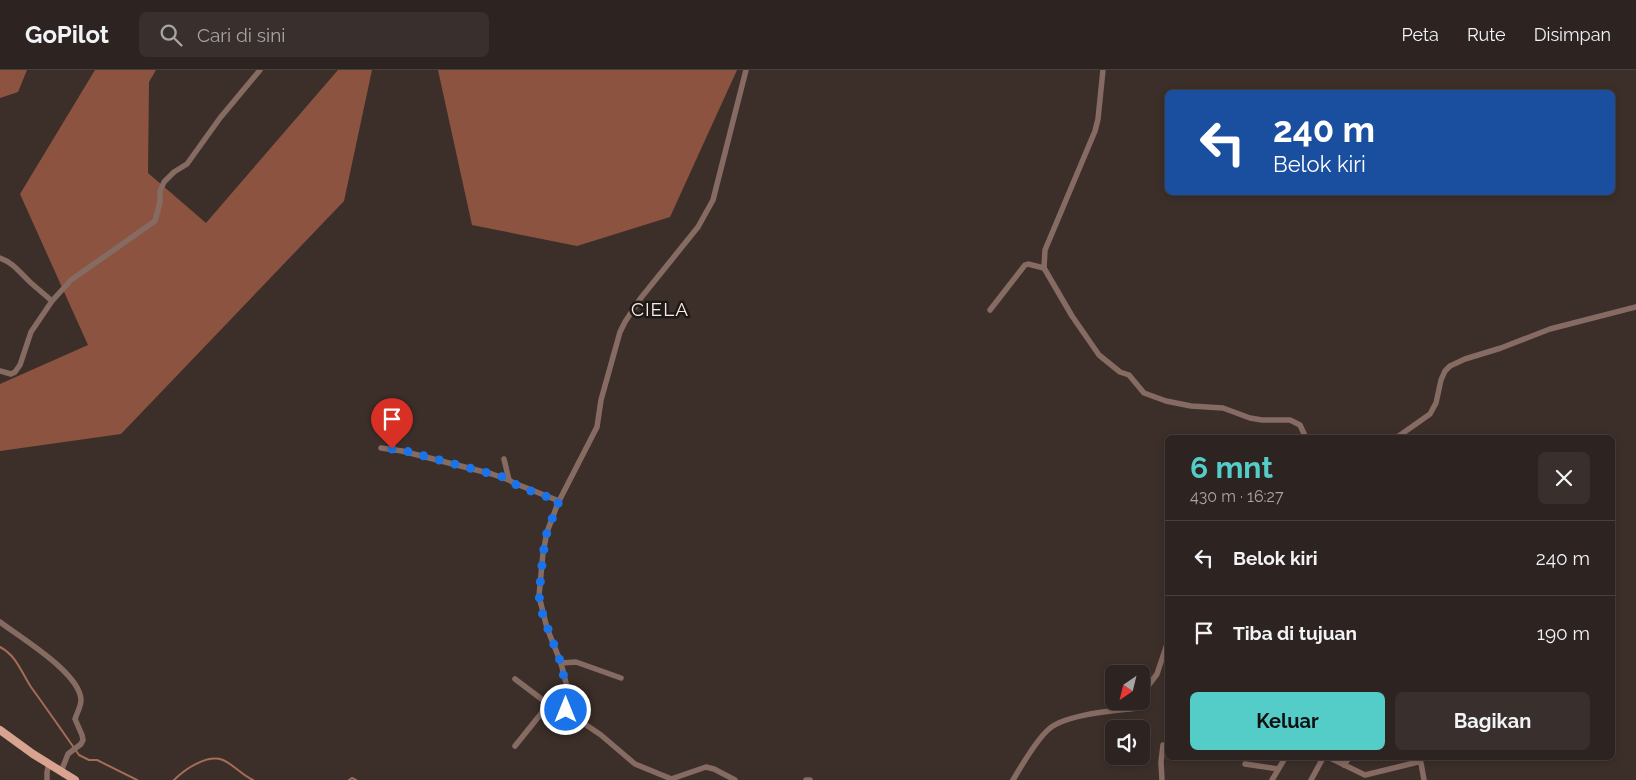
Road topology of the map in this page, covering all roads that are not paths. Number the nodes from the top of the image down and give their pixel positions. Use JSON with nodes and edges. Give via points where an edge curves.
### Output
{"nodes":[{"id":1,"x":260,"y":70,"type":"edge"},
{"id":2,"x":746,"y":70,"type":"edge"},
{"id":3,"x":1103,"y":70,"type":"edge"},
{"id":4,"x":0,"y":258,"type":"edge"},
{"id":5,"x":1044,"y":268,"type":"junction"},
{"id":6,"x":52,"y":302,"type":"junction"},
{"id":7,"x":1636,"y":307,"type":"edge"},
{"id":8,"x":990,"y":310,"type":"dead end"},
{"id":9,"x":0,"y":371,"type":"edge"},
{"id":10,"x":1305,"y":435,"type":"edge"},
{"id":11,"x":1402,"y":435,"type":"edge"},
{"id":12,"x":381,"y":448,"type":"dead end"},
{"id":13,"x":504,"y":459,"type":"dead end"},
{"id":14,"x":509,"y":480,"type":"junction"},
{"id":15,"x":559,"y":501,"type":"junction"},
{"id":16,"x":0,"y":622,"type":"edge"},
{"id":17,"x":1165,"y":650,"type":"edge"},
{"id":18,"x":561,"y":663,"type":"junction"},
{"id":19,"x":621,"y":678,"type":"dead end"},
{"id":20,"x":515,"y":680,"type":"dead end"},
{"id":21,"x":548,"y":705,"type":"junction"},
{"id":22,"x":568,"y":712,"type":"junction"},
{"id":23,"x":0,"y":730,"type":"edge"},
{"id":24,"x":1163,"y":745,"type":"dead end"},
{"id":25,"x":515,"y":746,"type":"dead end"},
{"id":26,"x":1284,"y":760,"type":"edge"},
{"id":27,"x":1322,"y":760,"type":"edge"},
{"id":28,"x":1334,"y":760,"type":"edge"},
{"id":29,"x":1348,"y":760,"type":"edge"},
{"id":30,"x":49,"y":764,"type":"junction"},
{"id":31,"x":1245,"y":764,"type":"dead end"},
{"id":32,"x":1344,"y":765,"type":"junction"},
{"id":33,"x":1278,"y":769,"type":"junction"},
{"id":34,"x":61,"y":772,"type":"junction"},
{"id":35,"x":47,"y":780,"type":"edge"},
{"id":36,"x":75,"y":780,"type":"edge"},
{"id":37,"x":673,"y":780,"type":"edge"},
{"id":38,"x":734,"y":780,"type":"edge"},
{"id":39,"x":1013,"y":780,"type":"edge"},
{"id":40,"x":1162,"y":780,"type":"edge"},
{"id":41,"x":1272,"y":780,"type":"edge"},
{"id":42,"x":1312,"y":780,"type":"edge"},
{"id":43,"x":1424,"y":780,"type":"edge"}],
"edges":[{"from":1,"to":6,"type":"street","via":[[187,164],[164,182],[155,221],[74,277]]},
{"from":2,"to":15,"type":"street","via":[[713,200],[698,227],[625,322],[596,427]]},
{"from":3,"to":5,"type":"street","via":[[1095,131],[1045,250]]},
{"from":4,"to":6,"type":"street","via":[[18,269]]},
{"from":5,"to":8,"type":"street","via":[[1025,265]]},
{"from":5,"to":10,"type":"street","via":[[1099,355],[1129,375],[1148,396],[1191,406],[1223,408],[1250,418],[1290,420],[1300,425]]},
{"from":6,"to":9,"type":"street","via":[[29,336],[18,368],[11,374]]},
{"from":7,"to":11,"type":"street","via":[[1550,329],[1450,366],[1441,380],[1435,408]]},
{"from":12,"to":14,"type":"street","via":[[402,450]]},
{"from":13,"to":14,"type":"street"},
{"from":14,"to":15,"type":"street"},
{"from":15,"to":18,"type":"street","via":[[547,532],[539,596]]},
{"from":16,"to":34,"type":"street","via":[[55,663],[76,685],[81,702],[75,719],[83,740],[69,752]]},
{"from":17,"to":39,"type":"street","via":[[1141,706],[1069,719],[1050,728]]},
{"from":18,"to":19,"type":"street","via":[[576,662]]},
{"from":18,"to":22,"type":"street"},
{"from":20,"to":21,"type":"street"},
{"from":21,"to":22,"type":"street","via":[[559,712]]},
{"from":21,"to":25,"type":"street"},
{"from":22,"to":37,"type":"street","via":[[635,764]]},
{"from":23,"to":30,"type":"main road"},
{"from":24,"to":40,"type":"street"},
{"from":26,"to":33,"type":"street"},
{"from":27,"to":42,"type":"street"},
{"from":28,"to":32,"type":"street"},
{"from":29,"to":32,"type":"street"},
{"from":30,"to":34,"type":"main road"},
{"from":30,"to":35,"type":"street"},
{"from":31,"to":33,"type":"street"},
{"from":32,"to":43,"type":"street","via":[[1367,775],[1418,762],[1421,763]]},
{"from":33,"to":41,"type":"street"},
{"from":34,"to":36,"type":"main road"},
{"from":37,"to":38,"type":"street","via":[[706,767]]}]}
